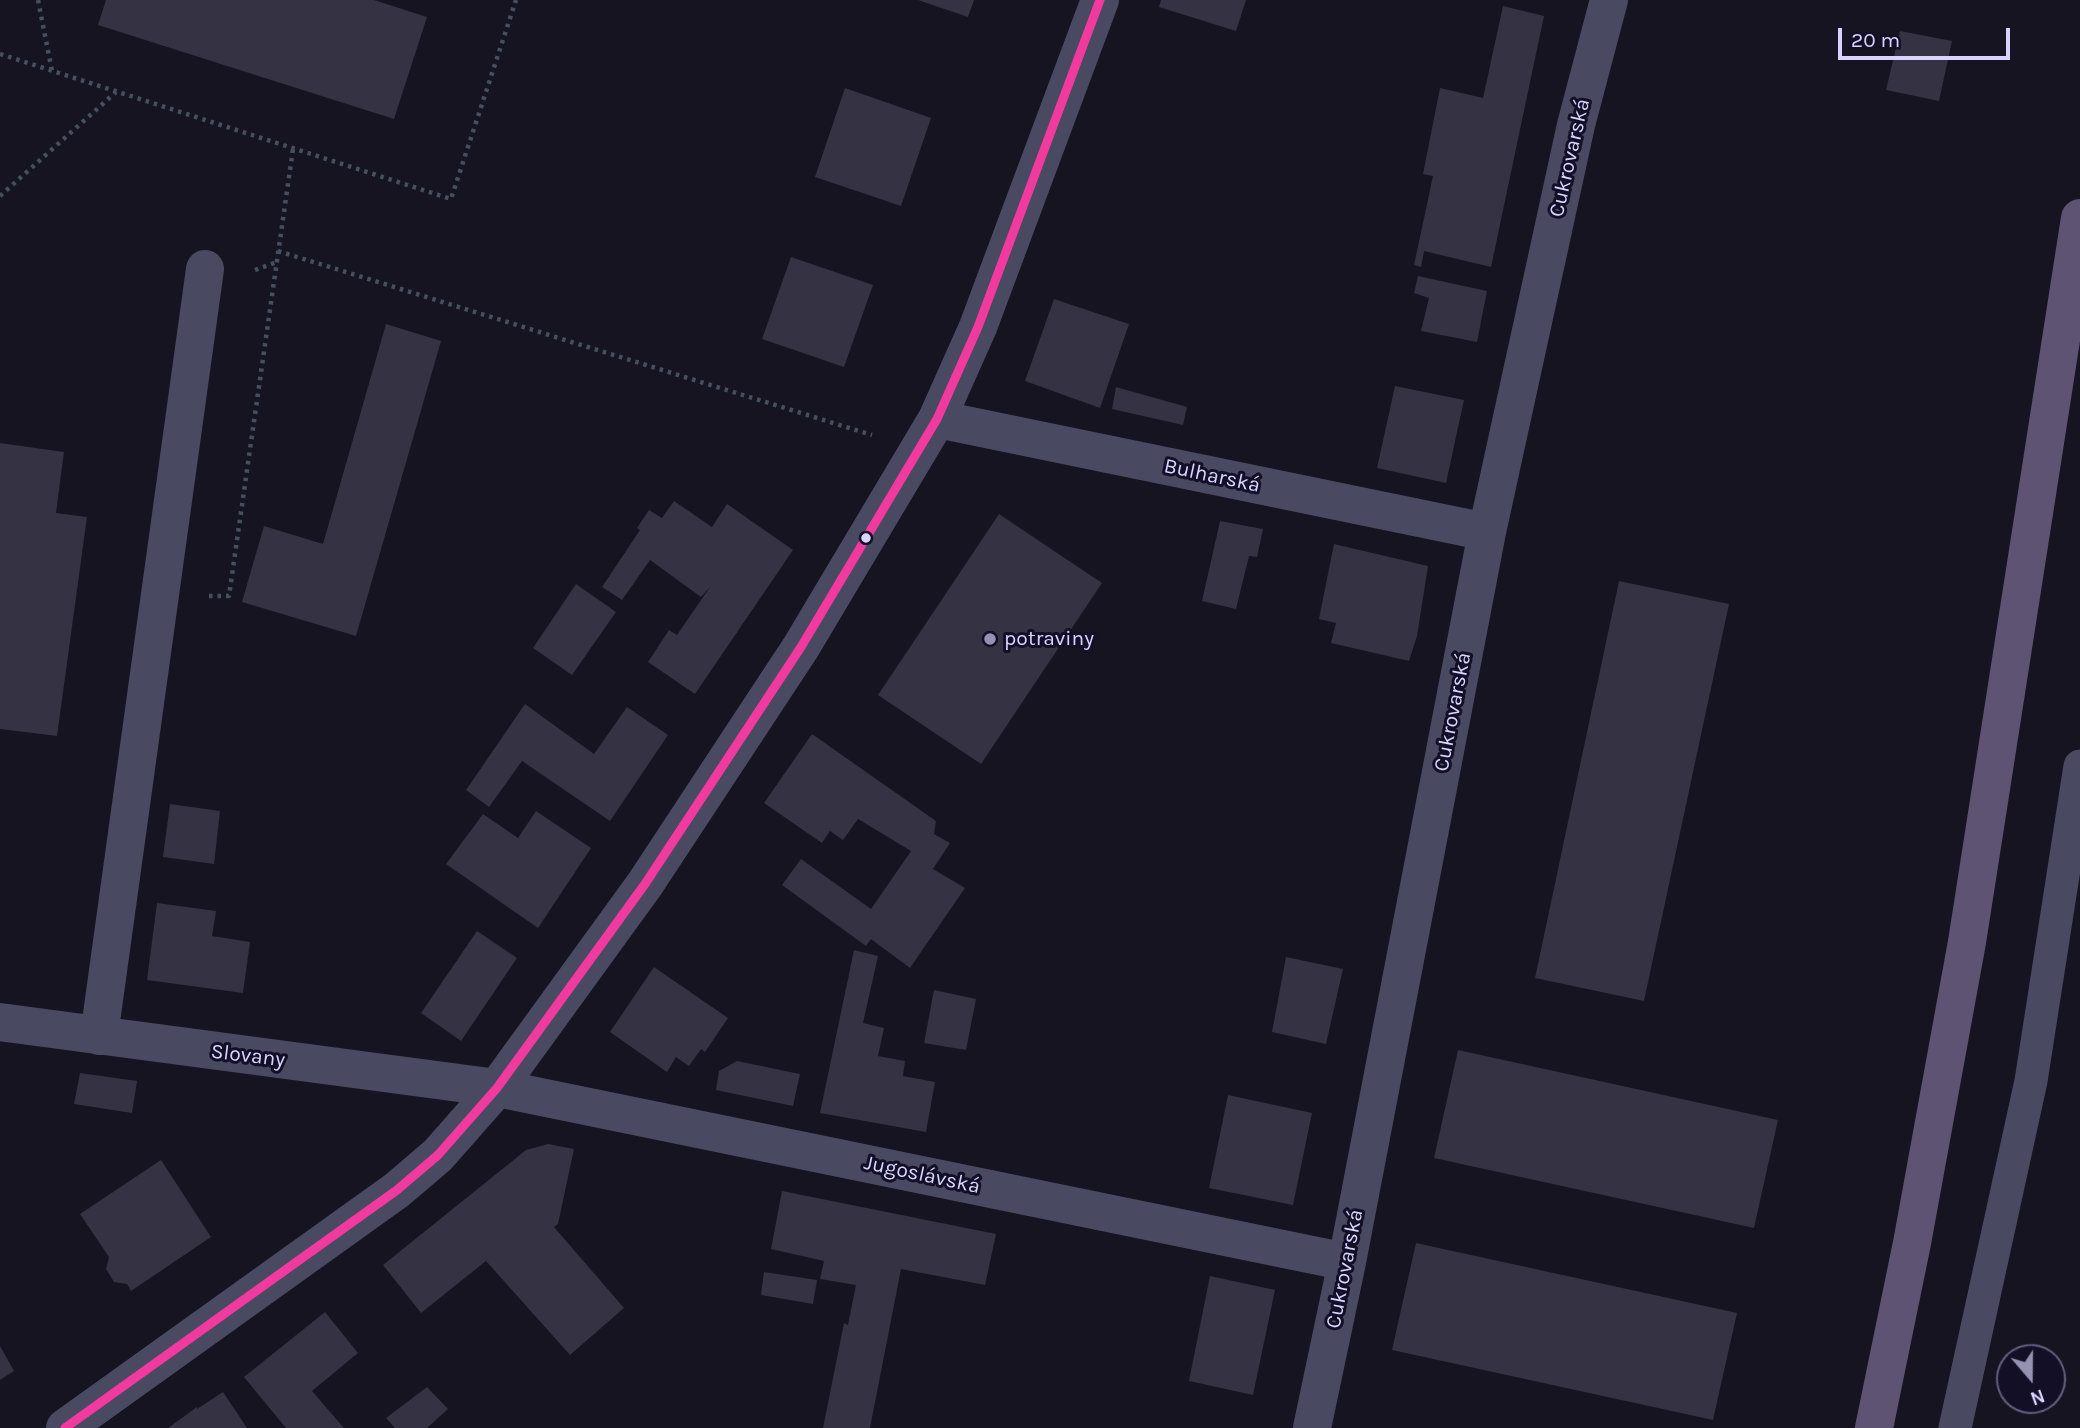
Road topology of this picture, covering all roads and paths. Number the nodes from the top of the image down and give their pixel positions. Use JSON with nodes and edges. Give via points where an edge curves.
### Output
{"nodes":[{"id":1,"x":38,"y":0,"type":"edge"},
{"id":2,"x":516,"y":0,"type":"edge"},
{"id":3,"x":1100,"y":0,"type":"edge"},
{"id":4,"x":1609,"y":0,"type":"edge"},
{"id":5,"x":0,"y":54,"type":"edge"},
{"id":6,"x":52,"y":71,"type":"junction"},
{"id":7,"x":116,"y":92,"type":"junction"},
{"id":8,"x":293,"y":149,"type":"junction"},
{"id":9,"x":0,"y":196,"type":"edge"},
{"id":10,"x":2080,"y":218,"type":"edge"},
{"id":11,"x":278,"y":251,"type":"junction"},
{"id":12,"x":205,"y":269,"type":"dead end"},
{"id":13,"x":928,"y":434,"type":"junction"},
{"id":14,"x":1487,"y":532,"type":"junction"},
{"id":15,"x":202,"y":596,"type":"dead end"},
{"id":16,"x":2080,"y":766,"type":"edge"},
{"id":17,"x":0,"y":1022,"type":"edge"},
{"id":18,"x":99,"y":1037,"type":"junction"},
{"id":19,"x":497,"y":1088,"type":"junction"},
{"id":20,"x":1347,"y":1262,"type":"junction"},
{"id":21,"x":65,"y":1428,"type":"edge"},
{"id":22,"x":1312,"y":1428,"type":"edge"},
{"id":23,"x":1874,"y":1428,"type":"edge"},
{"id":24,"x":1955,"y":1428,"type":"edge"}],
"edges":[{"from":1,"to":6,"type":"path"},
{"from":2,"to":8,"type":"path","via":[[451,199]]},
{"from":3,"to":13,"type":"street","via":[[978,327]]},
{"from":4,"to":14,"type":"street","name":"Cukrovarská","via":[[1576,125]]},
{"from":5,"to":6,"type":"path"},
{"from":6,"to":7,"type":"path"},
{"from":7,"to":8,"type":"path"},
{"from":7,"to":9,"type":"path"},
{"from":8,"to":11,"type":"path"},
{"from":10,"to":23,"type":"main road","via":[[1967,942]]},
{"from":11,"to":13,"type":"path"},
{"from":11,"to":15,"type":"path","via":[[229,596]]},
{"from":12,"to":18,"type":"street"},
{"from":13,"to":14,"type":"street","name":"Bulharská"},
{"from":13,"to":19,"type":"street","via":[[801,647],[646,884]]},
{"from":14,"to":20,"type":"street","name":"Cukrovarská"},
{"from":16,"to":24,"type":"lane","via":[[2031,1081]]},
{"from":17,"to":18,"type":"street","name":"Slovany"},
{"from":18,"to":19,"type":"street","name":"Slovany"},
{"from":19,"to":20,"type":"street","name":"Jugoslávská"},
{"from":19,"to":21,"type":"street","via":[[438,1155],[397,1190]]},
{"from":20,"to":22,"type":"street","name":"Cukrovarská"}]}
